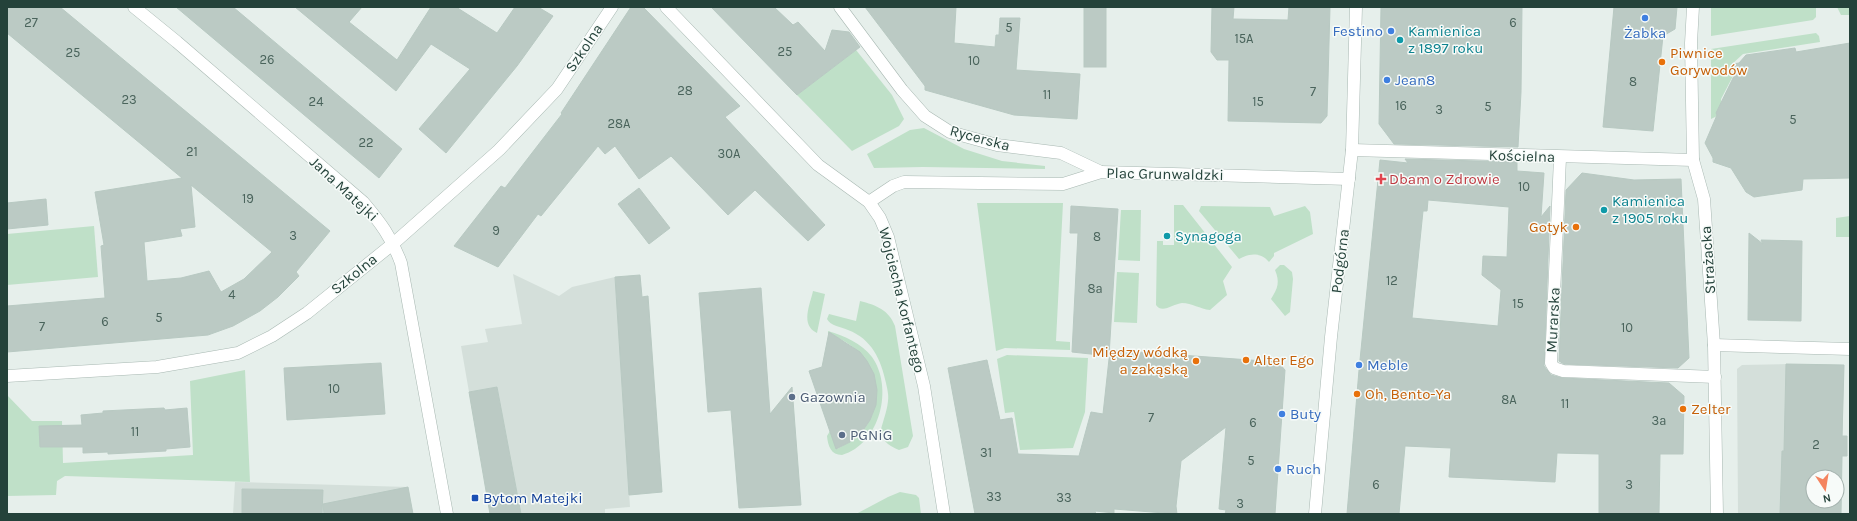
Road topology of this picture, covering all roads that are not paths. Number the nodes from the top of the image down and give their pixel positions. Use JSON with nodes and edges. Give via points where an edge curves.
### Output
{"nodes":[{"id":1,"x":134,"y":7,"type":"edge"},
{"id":2,"x":612,"y":7,"type":"edge"},
{"id":3,"x":666,"y":7,"type":"edge"},
{"id":4,"x":840,"y":7,"type":"edge"},
{"id":5,"x":1356,"y":7,"type":"edge"},
{"id":6,"x":1693,"y":7,"type":"edge"},
{"id":7,"x":1352,"y":150,"type":"junction"},
{"id":8,"x":1560,"y":158,"type":"junction"},
{"id":9,"x":1693,"y":160,"type":"junction"},
{"id":10,"x":1101,"y":172,"type":"junction"},
{"id":11,"x":1349,"y":179,"type":"junction"},
{"id":12,"x":869,"y":202,"type":"junction"},
{"id":13,"x":394,"y":243,"type":"junction"},
{"id":14,"x":1714,"y":345,"type":"junction"},
{"id":15,"x":1850,"y":349,"type":"edge"},
{"id":16,"x":7,"y":376,"type":"edge"},
{"id":17,"x":1715,"y":377,"type":"junction"},
{"id":18,"x":447,"y":514,"type":"edge"},
{"id":19,"x":944,"y":514,"type":"edge"},
{"id":20,"x":1315,"y":514,"type":"edge"},
{"id":21,"x":1717,"y":514,"type":"edge"}],
"edges":[{"from":1,"to":13,"type":"street","name":"Jana Matejki","via":[[363,202],[380,221]]},
{"from":2,"to":13,"type":"street","name":"Szkolna","via":[[557,89],[499,150]]},
{"from":3,"to":12,"type":"street","name":"Wojciecha Korfantego","via":[[818,165]]},
{"from":4,"to":10,"type":"street","name":"Rycerska","via":[[902,90],[925,116],[950,132],[997,145],[1060,153]]},
{"from":5,"to":7,"type":"street","name":"Podgórna"},
{"from":6,"to":9,"type":"street","name":"Strażacka"},
{"from":7,"to":8,"type":"street","name":"Kościelna"},
{"from":7,"to":11,"type":"street","name":"Podgórna"},
{"from":8,"to":9,"type":"street","name":"Kościelna"},
{"from":8,"to":17,"type":"street","name":"Murarska","via":[[1551,363],[1554,368],[1563,371]]},
{"from":9,"to":14,"type":"street","name":"Strażacka","via":[[1704,199]]},
{"from":10,"to":11,"type":"street","name":"Plac Grunwaldzki"},
{"from":10,"to":12,"type":"street","name":"Plac Grunwaldzki","via":[[1064,184],[904,182],[892,186]]},
{"from":11,"to":20,"type":"street","name":"Podgórna"},
{"from":12,"to":19,"type":"street","name":"Wojciecha Korfantego","via":[[880,218],[888,237],[909,321],[924,386]]},
{"from":13,"to":16,"type":"street","name":"Szkolna","via":[[307,313],[272,336],[238,353],[157,367]]},
{"from":13,"to":18,"type":"street","name":"Jana Matejki","via":[[403,270]]},
{"from":14,"to":15,"type":"street"},
{"from":14,"to":17,"type":"street","name":"Strażacka"},
{"from":17,"to":21,"type":"street","name":"Strażacka"}]}
